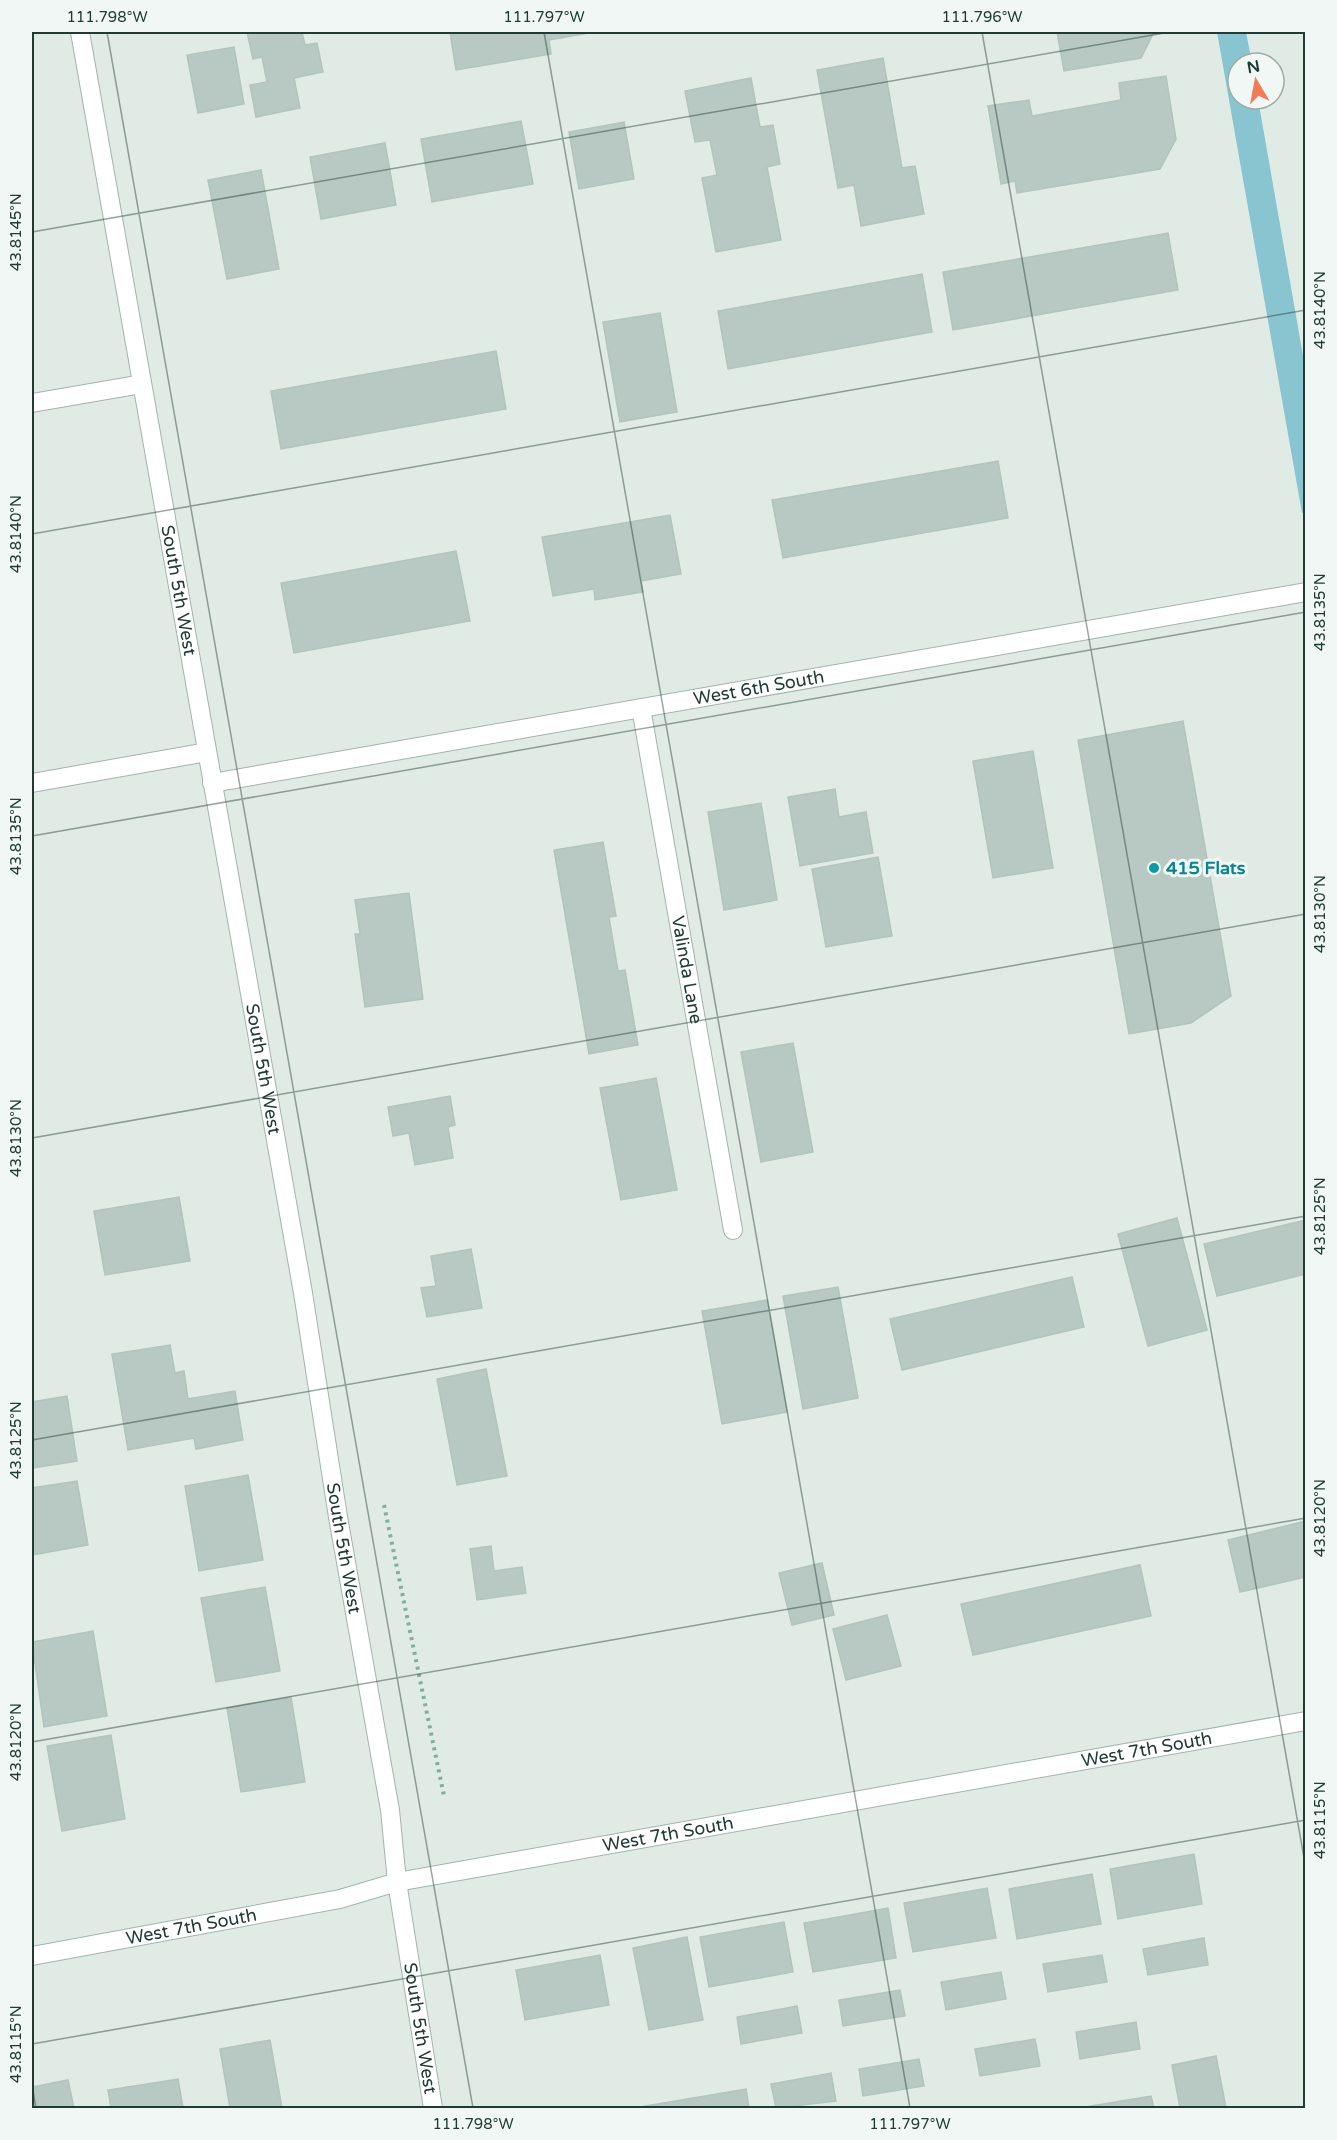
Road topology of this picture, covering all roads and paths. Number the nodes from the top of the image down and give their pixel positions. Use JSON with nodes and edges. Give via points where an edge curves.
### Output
{"nodes":[{"id":1,"x":80,"y":32,"type":"edge"},
{"id":2,"x":142,"y":384,"type":"junction"},
{"id":3,"x":32,"y":402,"type":"edge"},
{"id":4,"x":1305,"y":592,"type":"edge"},
{"id":5,"x":641,"y":708,"type":"junction"},
{"id":6,"x":207,"y":752,"type":"junction"},
{"id":7,"x":32,"y":783,"type":"edge"},
{"id":8,"x":212,"y":783,"type":"junction"},
{"id":9,"x":733,"y":1230,"type":"dead end"},
{"id":10,"x":384,"y":1505,"type":"dead end"},
{"id":11,"x":1305,"y":1721,"type":"edge"},
{"id":12,"x":444,"y":1796,"type":"dead end"},
{"id":13,"x":397,"y":1882,"type":"junction"},
{"id":14,"x":32,"y":1956,"type":"edge"},
{"id":15,"x":433,"y":2109,"type":"edge"}],
"edges":[{"from":1,"to":2,"type":"street","name":"South 5th West"},
{"from":2,"to":3,"type":"street"},
{"from":2,"to":6,"type":"street","name":"South 5th West"},
{"from":4,"to":5,"type":"street","name":"West 6th South"},
{"from":5,"to":8,"type":"street","name":"West 6th South"},
{"from":5,"to":9,"type":"street","name":"Valinda Lane"},
{"from":6,"to":7,"type":"street"},
{"from":6,"to":8,"type":"street","name":"South 5th West"},
{"from":8,"to":13,"type":"street","name":"South 5th West","via":[[390,1810]]},
{"from":10,"to":12,"type":"path"},
{"from":11,"to":13,"type":"street","name":"West 7th South"},
{"from":13,"to":14,"type":"street","name":"West 7th South","via":[[340,1899]]},
{"from":13,"to":15,"type":"street","name":"South 5th West"}]}
